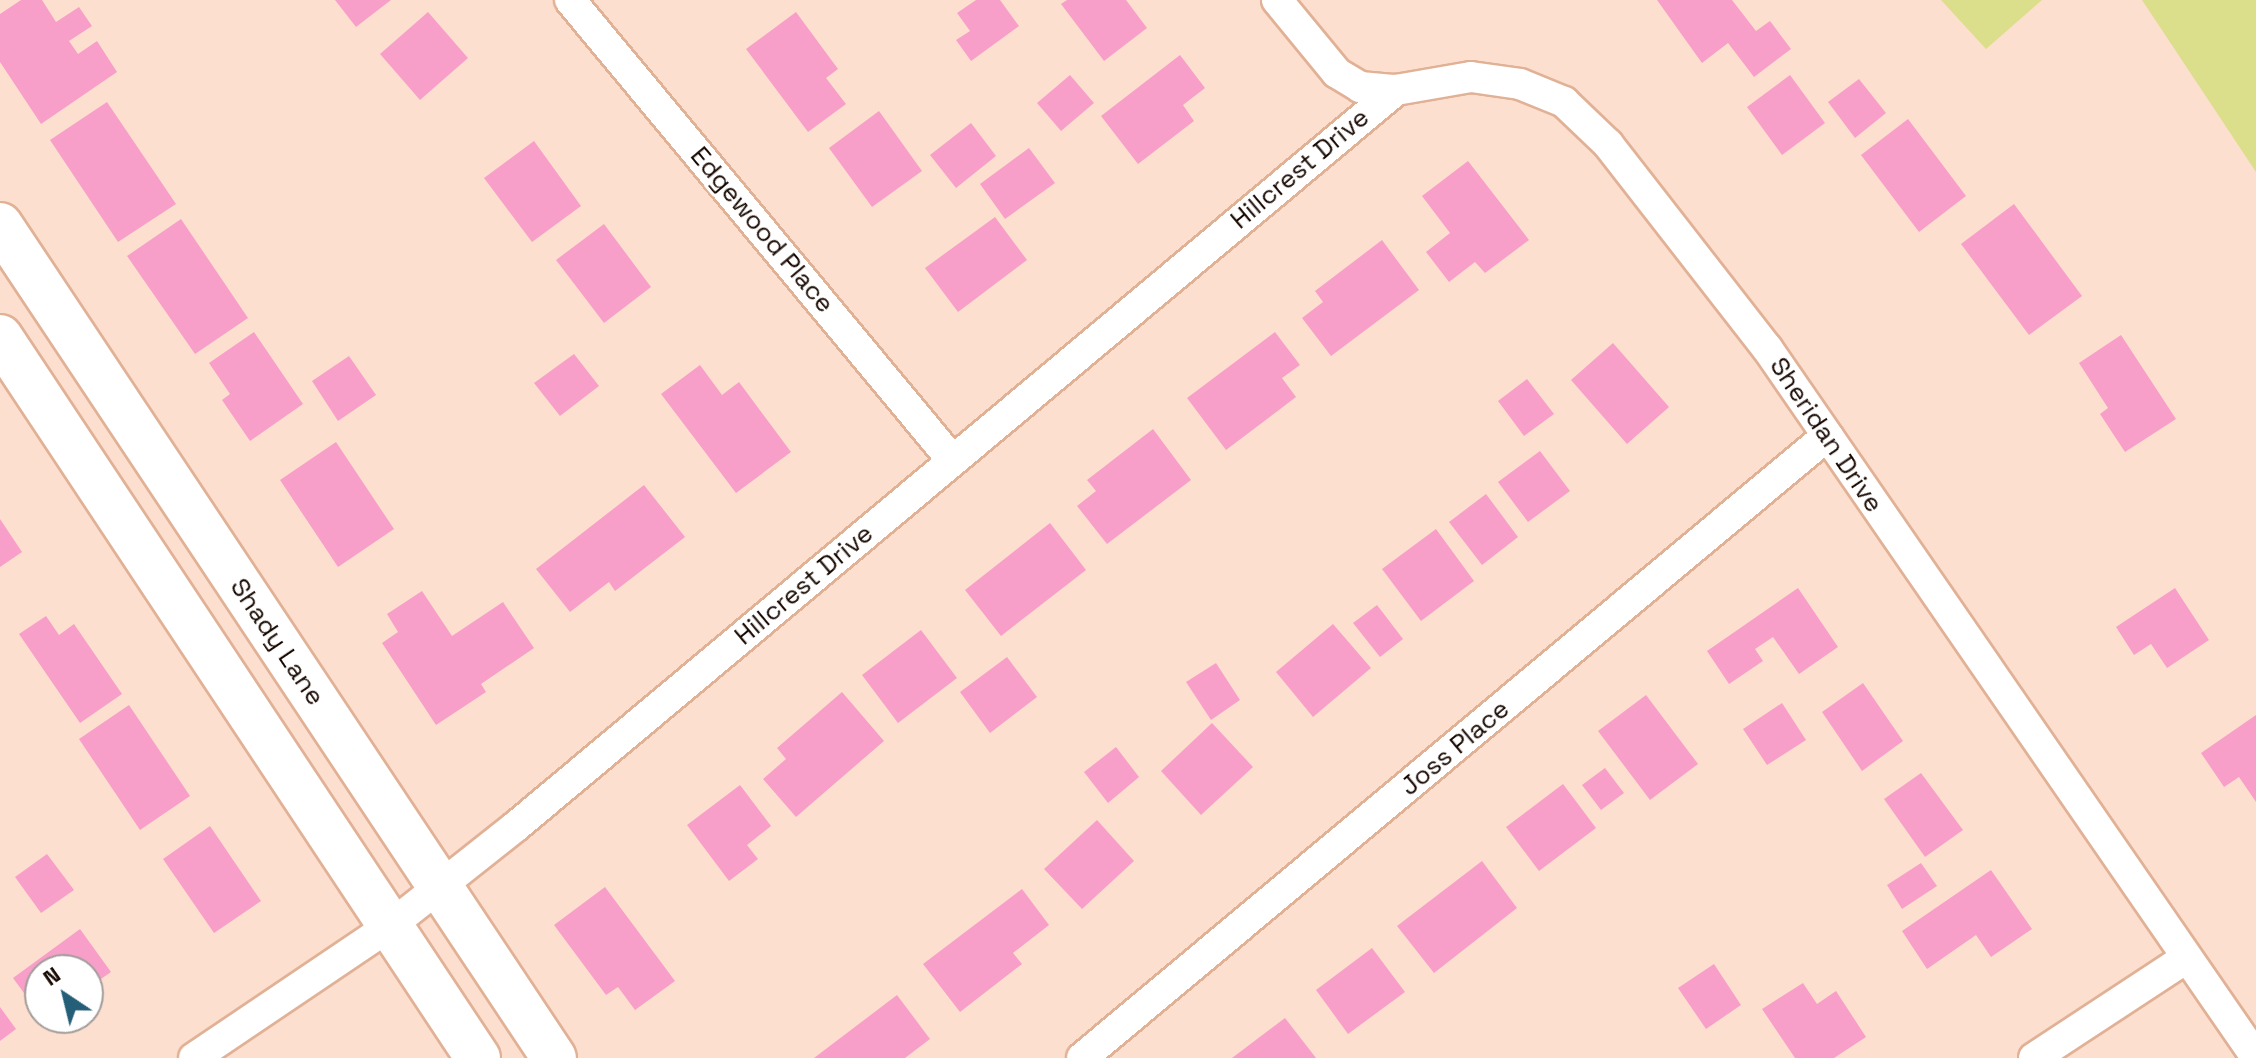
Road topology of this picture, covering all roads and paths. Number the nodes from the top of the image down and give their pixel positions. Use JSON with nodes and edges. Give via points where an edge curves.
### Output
{"nodes":[{"id":1,"x":570,"y":0,"type":"edge"},
{"id":2,"x":1277,"y":0,"type":"edge"},
{"id":3,"x":1396,"y":90,"type":"junction"},
{"id":4,"x":2,"y":231,"type":"edge"},
{"id":5,"x":0,"y":337,"type":"edge"},
{"id":6,"x":1827,"y":436,"type":"junction"},
{"id":7,"x":953,"y":461,"type":"junction"},
{"id":8,"x":437,"y":886,"type":"junction"},
{"id":9,"x":390,"y":926,"type":"junction"},
{"id":10,"x":2185,"y":959,"type":"junction"},
{"id":11,"x":2256,"y":1057,"type":"edge"},
{"id":12,"x":194,"y":1058,"type":"edge"},
{"id":13,"x":478,"y":1058,"type":"edge"},
{"id":14,"x":554,"y":1058,"type":"edge"},
{"id":15,"x":1082,"y":1058,"type":"edge"},
{"id":16,"x":2034,"y":1058,"type":"edge"}],
"edges":[{"from":1,"to":7,"type":"street","name":"Edgewood Place"},
{"from":2,"to":3,"type":"street","name":"Sheridan Drive","via":[[1337,73],[1360,87]]},
{"from":3,"to":6,"type":"street","name":"Sheridan Drive","via":[[1471,77],[1520,84],[1564,102],[1652,197]]},
{"from":3,"to":7,"type":"street","name":"Hillcrest Drive"},
{"from":4,"to":8,"type":"street","name":"Shady Lane"},
{"from":5,"to":9,"type":"street"},
{"from":6,"to":10,"type":"street","name":"Sheridan Drive"},
{"from":6,"to":15,"type":"street","name":"Joss Place"},
{"from":7,"to":8,"type":"street","name":"Hillcrest Drive"},
{"from":8,"to":9,"type":"street","name":"Hillcrest Drive"},
{"from":8,"to":14,"type":"street","name":"Shady Lane"},
{"from":9,"to":12,"type":"street","name":"Hillcrest Drive"},
{"from":9,"to":13,"type":"street"},
{"from":10,"to":11,"type":"street","name":"Sheridan Drive"},
{"from":10,"to":16,"type":"street"}]}
